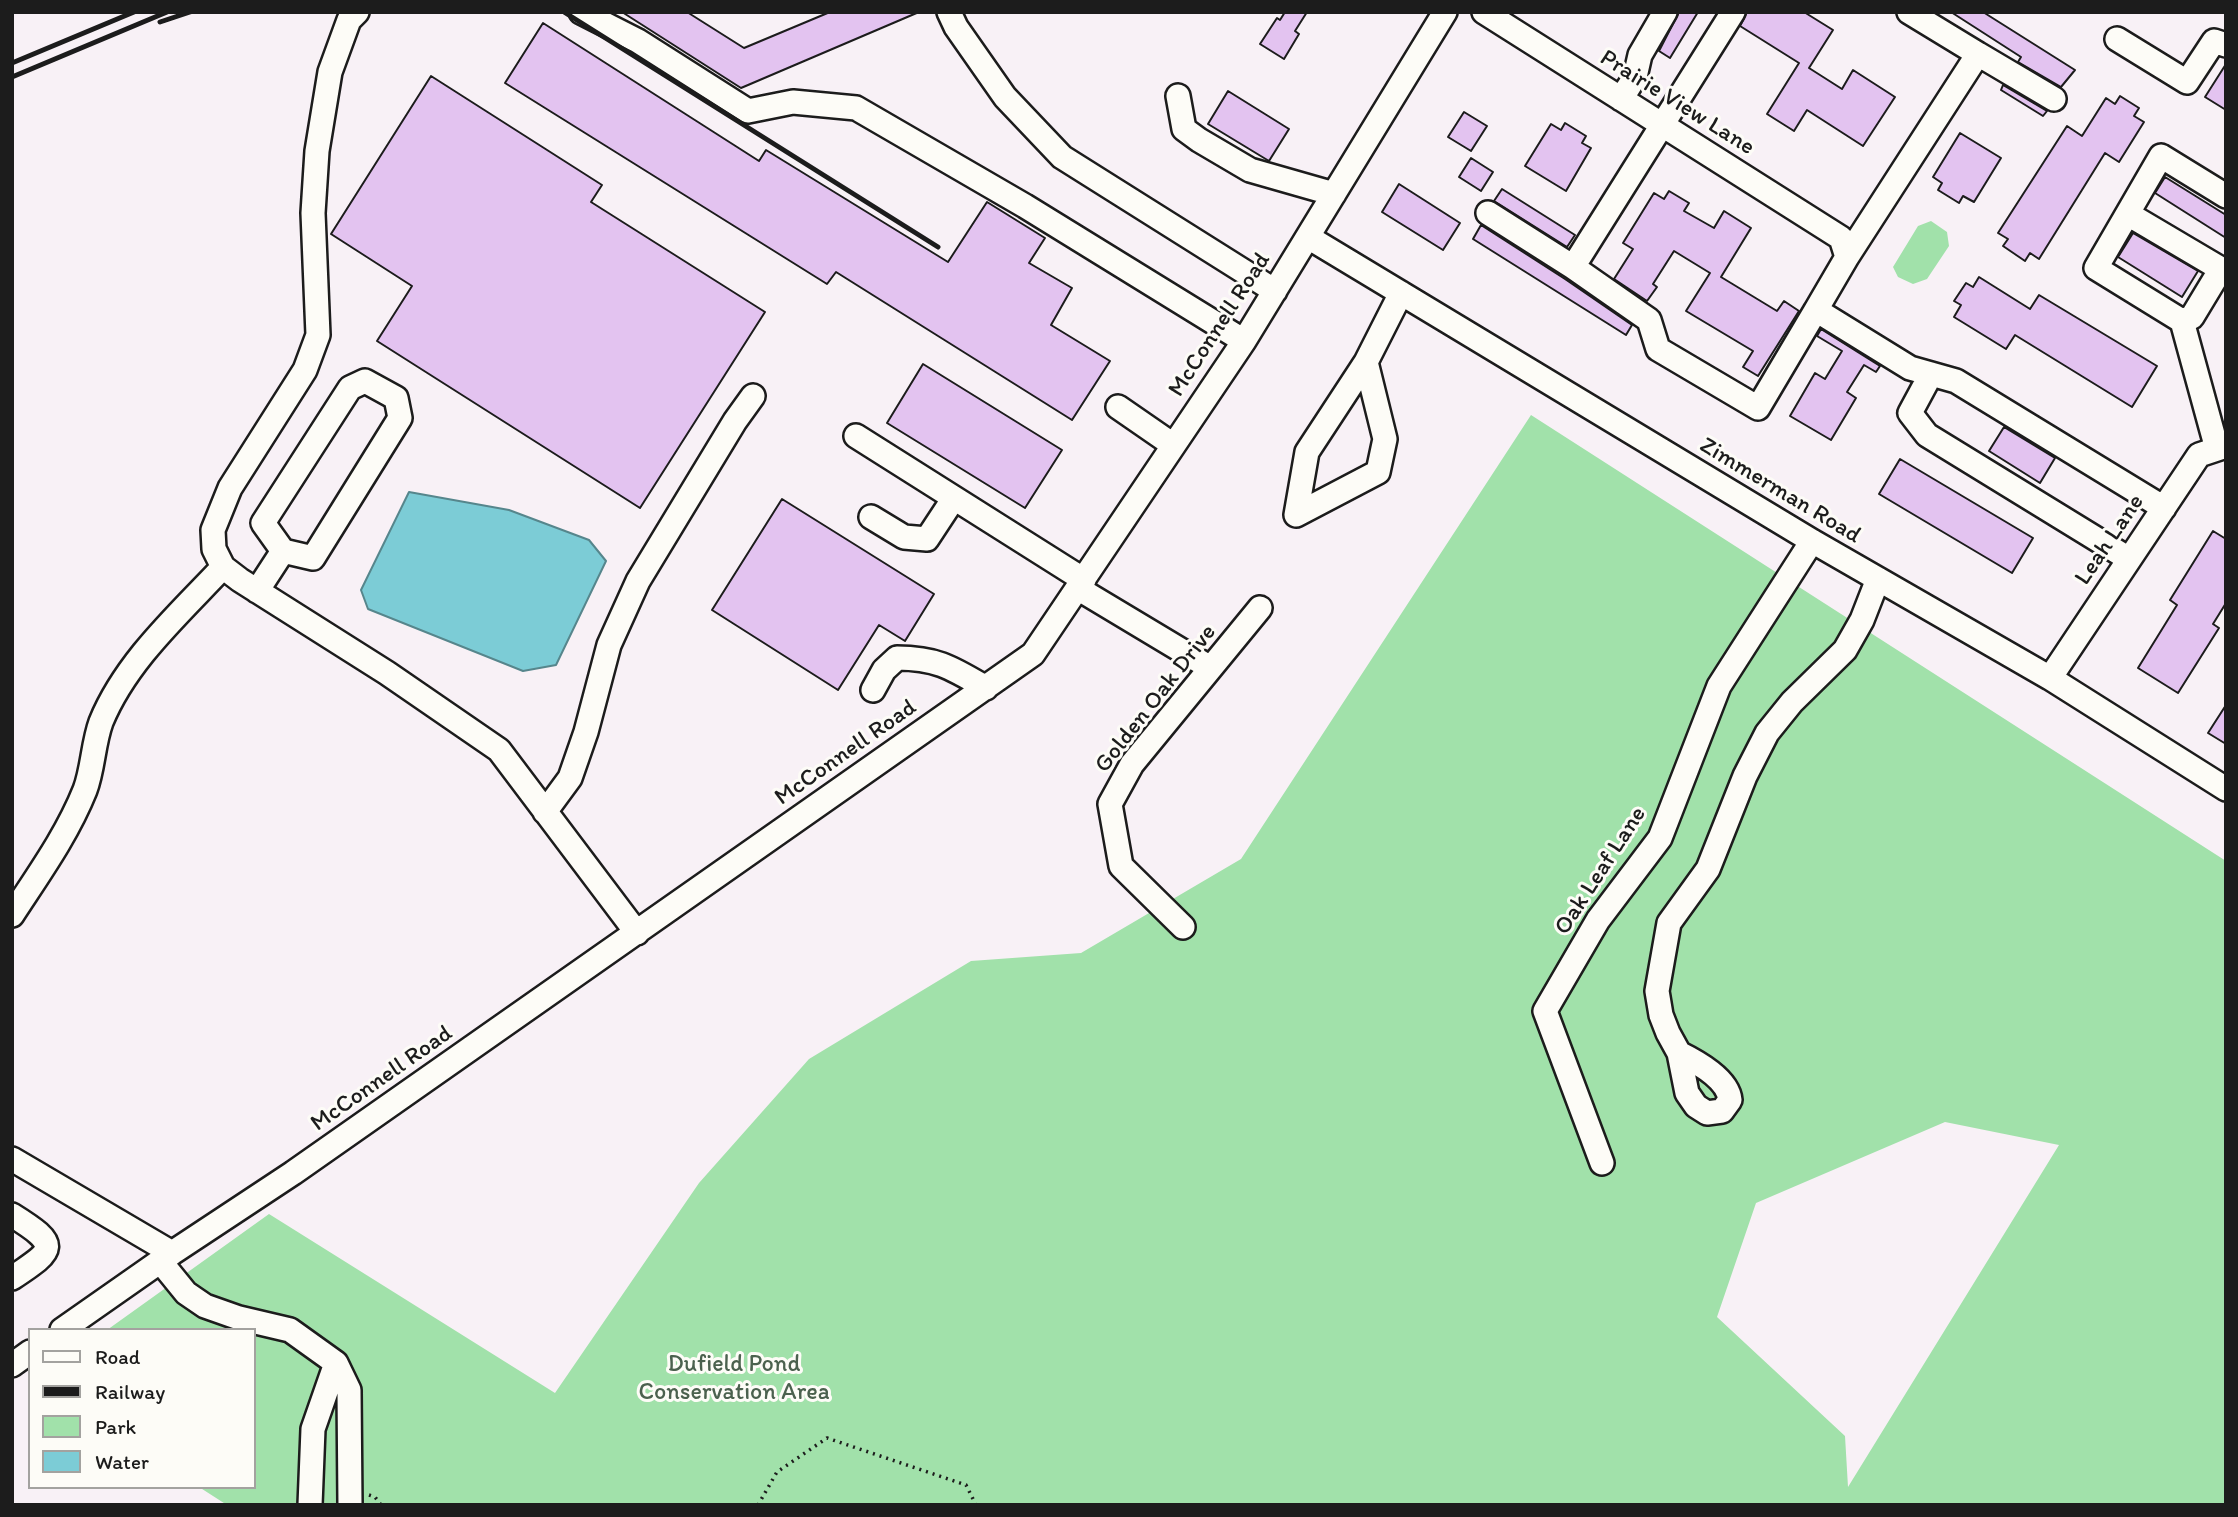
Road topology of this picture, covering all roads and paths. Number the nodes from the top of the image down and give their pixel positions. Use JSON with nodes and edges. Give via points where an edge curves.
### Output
{"nodes":[{"id":1,"x":358,"y":12,"type":"edge"},
{"id":2,"x":581,"y":12,"type":"edge"},
{"id":3,"x":949,"y":12,"type":"edge"},
{"id":4,"x":1446,"y":12,"type":"edge"},
{"id":5,"x":1484,"y":12,"type":"edge"},
{"id":6,"x":1665,"y":12,"type":"edge"},
{"id":7,"x":1733,"y":12,"type":"edge"},
{"id":8,"x":1909,"y":12,"type":"edge"},
{"id":9,"x":2117,"y":39,"type":"dead end"},
{"id":10,"x":2226,"y":46,"type":"edge"},
{"id":11,"x":1978,"y":54,"type":"junction"},
{"id":12,"x":1178,"y":96,"type":"dead end"},
{"id":13,"x":1622,"y":99,"type":"junction"},
{"id":14,"x":2054,"y":99,"type":"dead end"},
{"id":15,"x":1661,"y":124,"type":"junction"},
{"id":16,"x":1334,"y":194,"type":"junction"},
{"id":17,"x":2226,"y":196,"type":"edge"},
{"id":18,"x":1488,"y":213,"type":"dead end"},
{"id":19,"x":2128,"y":214,"type":"junction"},
{"id":20,"x":1308,"y":237,"type":"junction"},
{"id":21,"x":1844,"y":247,"type":"junction"},
{"id":22,"x":2224,"y":265,"type":"edge"},
{"id":23,"x":1573,"y":267,"type":"junction"},
{"id":24,"x":1275,"y":291,"type":"junction"},
{"id":25,"x":1401,"y":293,"type":"junction"},
{"id":26,"x":1816,"y":310,"type":"junction"},
{"id":27,"x":2182,"y":321,"type":"junction"},
{"id":28,"x":1244,"y":341,"type":"junction"},
{"id":29,"x":1366,"y":362,"type":"junction"},
{"id":30,"x":1931,"y":374,"type":"junction"},
{"id":31,"x":753,"y":396,"type":"dead end"},
{"id":32,"x":1118,"y":407,"type":"dead end"},
{"id":33,"x":856,"y":436,"type":"dead end"},
{"id":34,"x":1173,"y":445,"type":"junction"},
{"id":35,"x":2221,"y":448,"type":"edge"},
{"id":36,"x":954,"y":498,"type":"junction"},
{"id":37,"x":2164,"y":508,"type":"junction"},
{"id":38,"x":871,"y":517,"type":"dead end"},
{"id":39,"x":1812,"y":541,"type":"junction"},
{"id":40,"x":283,"y":551,"type":"junction"},
{"id":41,"x":2129,"y":559,"type":"junction"},
{"id":42,"x":223,"y":567,"type":"junction"},
{"id":43,"x":1878,"y":579,"type":"junction"},
{"id":44,"x":1082,"y":584,"type":"junction"},
{"id":45,"x":257,"y":591,"type":"junction"},
{"id":46,"x":1260,"y":608,"type":"dead end"},
{"id":47,"x":1209,"y":667,"type":"junction"},
{"id":48,"x":2050,"y":678,"type":"junction"},
{"id":49,"x":986,"y":688,"type":"junction"},
{"id":50,"x":873,"y":690,"type":"dead end"},
{"id":51,"x":2226,"y":789,"type":"edge"},
{"id":52,"x":545,"y":812,"type":"junction"},
{"id":53,"x":12,"y":915,"type":"edge"},
{"id":54,"x":1183,"y":928,"type":"dead end"},
{"id":55,"x":637,"y":933,"type":"junction"},
{"id":56,"x":1679,"y":1053,"type":"dead end"},
{"id":57,"x":12,"y":1159,"type":"edge"},
{"id":58,"x":1602,"y":1163,"type":"dead end"},
{"id":59,"x":12,"y":1215,"type":"edge"},
{"id":60,"x":166,"y":1257,"type":"junction"},
{"id":61,"x":12,"y":1278,"type":"edge"},
{"id":62,"x":65,"y":1328,"type":"edge"},
{"id":63,"x":28,"y":1353,"type":"edge"},
{"id":64,"x":336,"y":1363,"type":"junction"},
{"id":65,"x":12,"y":1365,"type":"edge"},
{"id":66,"x":310,"y":1505,"type":"edge"},
{"id":67,"x":351,"y":1505,"type":"edge"},
{"id":68,"x":758,"y":1505,"type":"edge"},
{"id":69,"x":976,"y":1505,"type":"edge"}],
"edges":[{"from":1,"to":42,"type":"street","via":[[349,20],[330,72],[317,151],[313,213],[318,335],[305,370],[230,488],[213,530],[214,549]]},
{"from":2,"to":28,"type":"street","via":[[638,41],[748,111],[793,102],[856,108],[1026,206]]},
{"from":3,"to":24,"type":"street","via":[[1006,97],[1062,157]]},
{"from":4,"to":16,"type":"street","name":"McConnell Road"},
{"from":5,"to":13,"type":"street","name":"Prairie View Lane"},
{"from":6,"to":13,"type":"street"},
{"from":7,"to":15,"type":"street"},
{"from":8,"to":11,"type":"street"},
{"from":9,"to":10,"type":"street","via":[[2187,82],[2214,41]]},
{"from":11,"to":14,"type":"street"},
{"from":11,"to":21,"type":"street"},
{"from":12,"to":16,"type":"street","via":[[1184,129],[1199,140],[1250,170]]},
{"from":13,"to":15,"type":"street","name":"Prairie View Lane"},
{"from":15,"to":21,"type":"street","name":"Prairie View Lane"},
{"from":15,"to":23,"type":"street"},
{"from":16,"to":20,"type":"street","name":"McConnell Road"},
{"from":17,"to":19,"type":"street","via":[[2161,156]]},
{"from":18,"to":23,"type":"street"},
{"from":19,"to":22,"type":"street"},
{"from":19,"to":27,"type":"street","via":[[2096,268]]},
{"from":20,"to":24,"type":"street","name":"McConnell Road"},
{"from":20,"to":25,"type":"street","name":"Zimmerman Road"},
{"from":21,"to":26,"type":"street"},
{"from":22,"to":27,"type":"street","via":[[2192,317]]},
{"from":23,"to":26,"type":"street","via":[[1648,320],[1658,349],[1758,408]]},
{"from":24,"to":28,"type":"street","name":"McConnell Road"},
{"from":25,"to":29,"type":"street"},
{"from":25,"to":39,"type":"street","name":"Zimmerman Road"},
{"from":26,"to":30,"type":"street","via":[[1910,368]]},
{"from":27,"to":35,"type":"street"},
{"from":28,"to":34,"type":"street","name":"McConnell Road"},
{"from":29,"to":29,"type":"street","via":[[1307,452],[1297,515],[1378,472],[1385,439]]},
{"from":30,"to":37,"type":"street","via":[[1956,381]]},
{"from":30,"to":41,"type":"street","via":[[1910,413],[1927,435]]},
{"from":31,"to":52,"type":"street","via":[[638,581],[609,645],[570,778]]},
{"from":32,"to":34,"type":"street"},
{"from":33,"to":36,"type":"street"},
{"from":34,"to":44,"type":"street","name":"McConnell Road"},
{"from":35,"to":37,"type":"street","name":"Leah Lane","via":[[2199,455]]},
{"from":36,"to":38,"type":"street","via":[[927,539],[904,537]]},
{"from":36,"to":44,"type":"street"},
{"from":37,"to":41,"type":"street","name":"Leah Lane"},
{"from":39,"to":43,"type":"street","name":"Zimmerman Road"},
{"from":39,"to":58,"type":"street","name":"Oak Leaf Lane","via":[[1719,686],[1660,838],[1598,920],[1545,1011]]},
{"from":40,"to":40,"type":"street","via":[[313,558],[400,418],[397,398],[365,381],[350,388],[263,523]]},
{"from":40,"to":45,"type":"street"},
{"from":41,"to":48,"type":"street","name":"Leah Lane"},
{"from":42,"to":45,"type":"street"},
{"from":42,"to":53,"type":"street","via":[[149,646],[125,681],[101,723],[86,786],[74,814]]},
{"from":43,"to":48,"type":"street","name":"Zimmerman Road"},
{"from":43,"to":56,"type":"street","via":[[1845,650],[1767,733],[1708,869],[1669,923],[1657,991],[1661,1015]]},
{"from":44,"to":47,"type":"street"},
{"from":44,"to":49,"type":"street","name":"McConnell Road","via":[[1033,654]]},
{"from":45,"to":52,"type":"street","via":[[499,750]]},
{"from":46,"to":47,"type":"street","name":"Golden Oak Drive"},
{"from":47,"to":54,"type":"street","name":"Golden Oak Drive","via":[[1132,764],[1110,804],[1121,866]]},
{"from":48,"to":51,"type":"street","name":"Zimmerman Road"},
{"from":49,"to":50,"type":"street","via":[[944,664],[897,658]]},
{"from":49,"to":55,"type":"street","name":"McConnell Road"},
{"from":52,"to":55,"type":"street"},
{"from":55,"to":60,"type":"street","name":"McConnell Road"},
{"from":57,"to":60,"type":"street"},
{"from":59,"to":61,"type":"street","via":[[40,1234],[47,1245],[40,1260]]},
{"from":60,"to":62,"type":"street","name":"McConnell Road"},
{"from":60,"to":64,"type":"street","via":[[186,1293],[205,1307],[290,1330]]},
{"from":63,"to":65,"type":"street"},
{"from":64,"to":66,"type":"street","via":[[313,1429]]},
{"from":64,"to":67,"type":"street","via":[[349,1391]]},
{"from":68,"to":69,"type":"path","via":[[777,1472],[827,1438],[966,1485]]}]}
